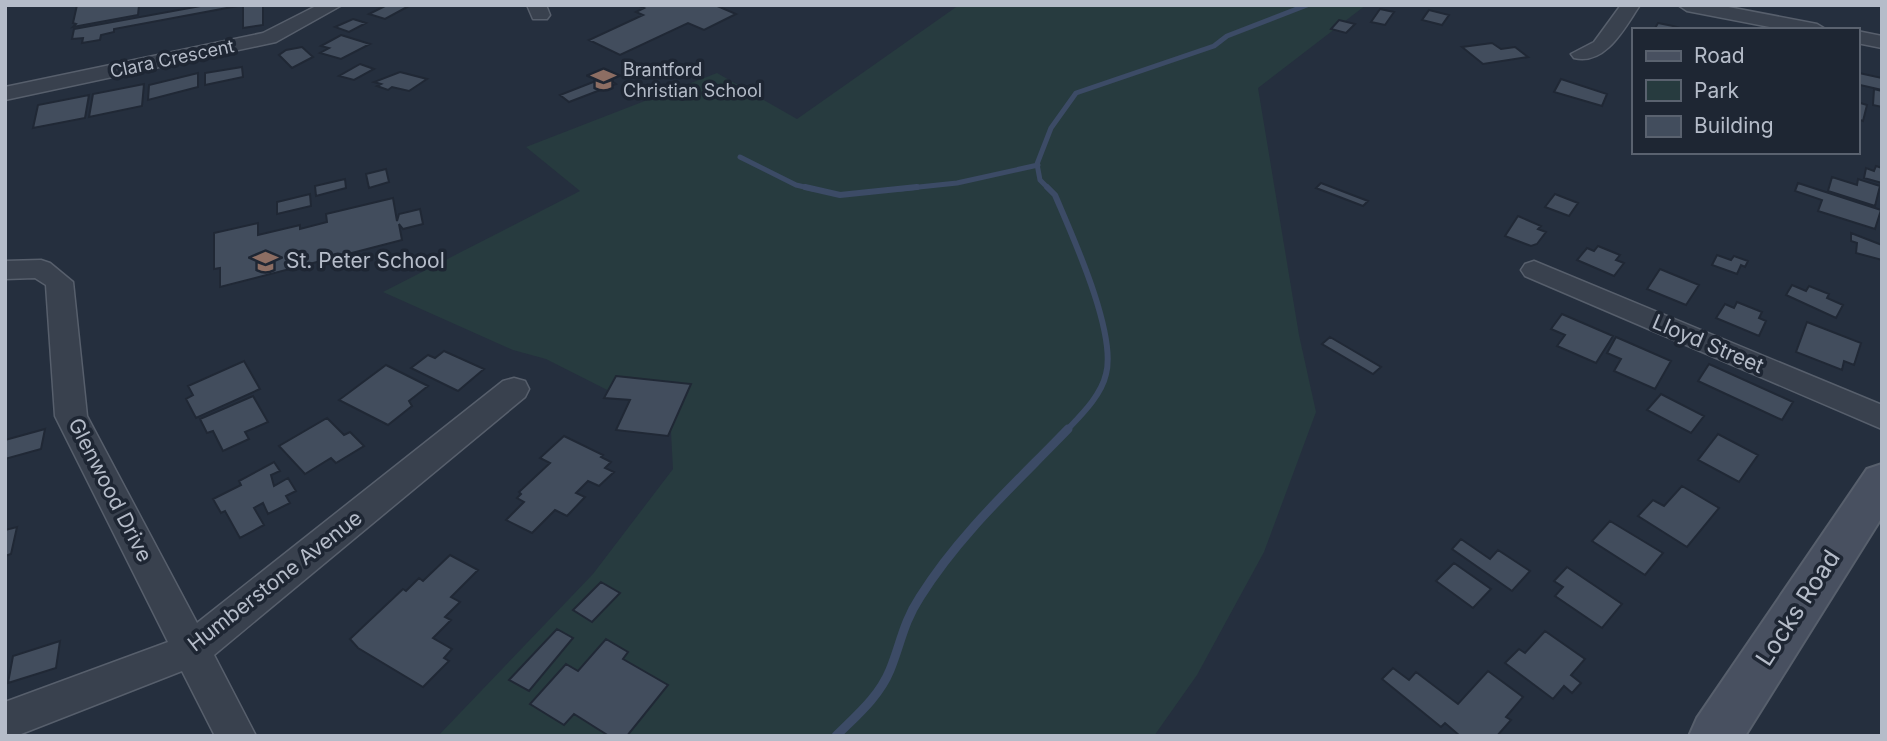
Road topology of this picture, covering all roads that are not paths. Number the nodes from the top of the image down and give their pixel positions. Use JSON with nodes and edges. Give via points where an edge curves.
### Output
{"nodes":[{"id":1,"x":333,"y":5,"type":"edge"},
{"id":2,"x":1631,"y":5,"type":"edge"},
{"id":3,"x":1687,"y":5,"type":"edge"},
{"id":4,"x":1807,"y":28,"type":"edge"},
{"id":5,"x":1859,"y":37,"type":"edge"},
{"id":6,"x":1882,"y":42,"type":"edge"},
{"id":7,"x":1581,"y":54,"type":"dead end"},
{"id":8,"x":5,"y":94,"type":"edge"},
{"id":9,"x":1534,"y":270,"type":"dead end"},
{"id":10,"x":5,"y":271,"type":"edge"},
{"id":11,"x":514,"y":389,"type":"dead end"},
{"id":12,"x":1882,"y":418,"type":"edge"},
{"id":13,"x":1882,"y":481,"type":"edge"},
{"id":14,"x":192,"y":650,"type":"junction"},
{"id":15,"x":5,"y":721,"type":"edge"},
{"id":16,"x":236,"y":736,"type":"edge"},
{"id":17,"x":1715,"y":736,"type":"edge"}],
"edges":[{"from":1,"to":8,"type":"street","name":"Clara Crescent","via":[[269,38]]},
{"from":2,"to":7,"type":"street","via":[[1601,46]]},
{"from":3,"to":4,"type":"street"},
{"from":5,"to":6,"type":"street"},
{"from":9,"to":12,"type":"street","name":"Lloyd Street"},
{"from":10,"to":14,"type":"street","name":"Glenwood Drive","via":[[41,269],[59,282],[71,416]]},
{"from":11,"to":14,"type":"street","name":"Humberstone Avenue"},
{"from":13,"to":17,"type":"street","name":"Locks Road"},
{"from":14,"to":15,"type":"street","name":"Humberstone Avenue"},
{"from":14,"to":16,"type":"street","name":"Glenwood Drive"}]}
